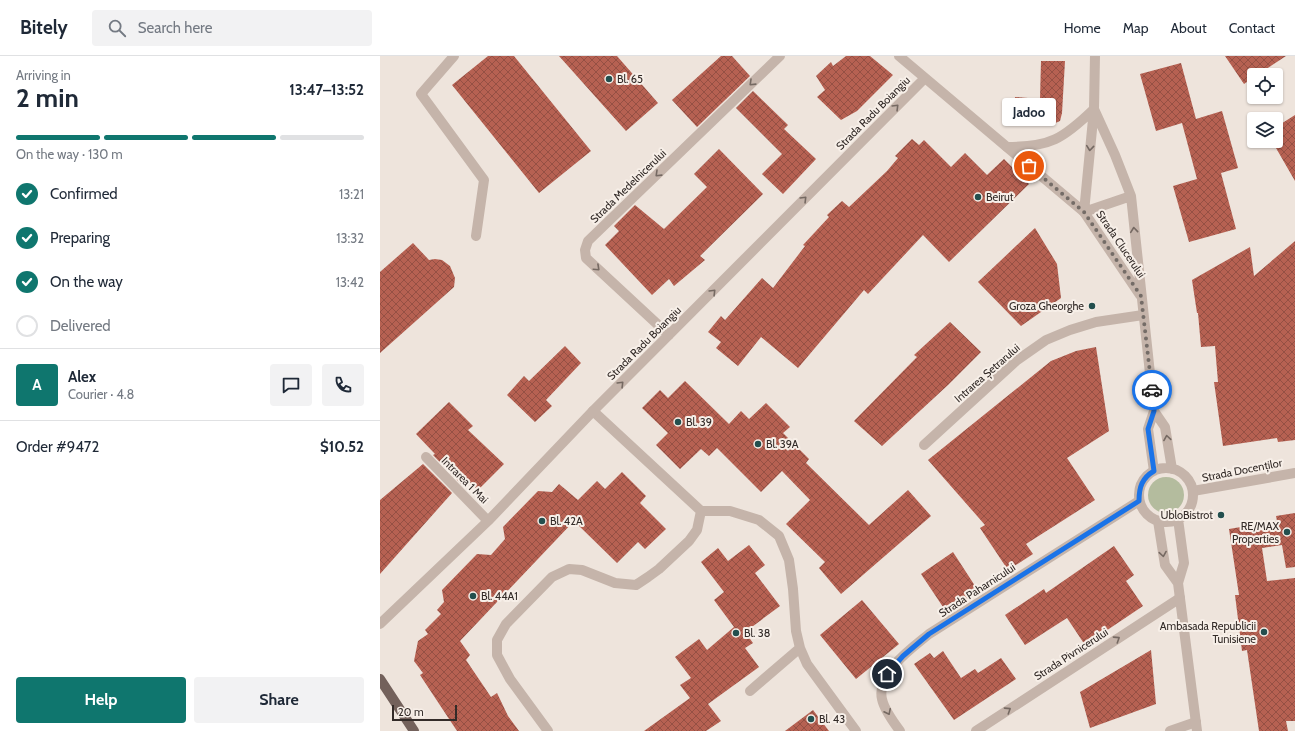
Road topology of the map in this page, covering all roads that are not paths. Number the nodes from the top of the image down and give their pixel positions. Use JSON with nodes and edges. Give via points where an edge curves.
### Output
{"nodes":[{"id":1,"x":454,"y":56,"type":"edge"},
{"id":2,"x":780,"y":56,"type":"edge"},
{"id":3,"x":899,"y":56,"type":"edge"},
{"id":4,"x":1095,"y":56,"type":"edge"},
{"id":5,"x":925,"y":78,"type":"junction"},
{"id":6,"x":1094,"y":109,"type":"junction"},
{"id":7,"x":1007,"y":147,"type":"junction"},
{"id":8,"x":1131,"y":196,"type":"junction"},
{"id":9,"x":1084,"y":212,"type":"junction"},
{"id":10,"x":476,"y":236,"type":"dead end"},
{"id":11,"x":1141,"y":296,"type":"junction"},
{"id":12,"x":1143,"y":314,"type":"junction"},
{"id":13,"x":669,"y":335,"type":"junction"},
{"id":14,"x":593,"y":411,"type":"junction"},
{"id":15,"x":1154,"y":411,"type":"junction"},
{"id":16,"x":924,"y":445,"type":"dead end"},
{"id":17,"x":426,"y":457,"type":"dead end"},
{"id":18,"x":1172,"y":469,"type":"junction"},
{"id":19,"x":1154,"y":471,"type":"junction"},
{"id":20,"x":1295,"y":472,"type":"edge"},
{"id":21,"x":1193,"y":491,"type":"junction"},
{"id":22,"x":1139,"y":501,"type":"junction"},
{"id":23,"x":701,"y":511,"type":"junction"},
{"id":24,"x":1178,"y":519,"type":"junction"},
{"id":25,"x":488,"y":520,"type":"junction"},
{"id":26,"x":1158,"y":521,"type":"junction"},
{"id":27,"x":1178,"y":583,"type":"junction"},
{"id":28,"x":1180,"y":598,"type":"junction"},
{"id":29,"x":380,"y":624,"type":"edge"},
{"id":30,"x":800,"y":648,"type":"junction"},
{"id":31,"x":380,"y":679,"type":"edge"},
{"id":32,"x":750,"y":691,"type":"dead end"},
{"id":33,"x":1197,"y":726,"type":"edge"},
{"id":34,"x":414,"y":731,"type":"edge"},
{"id":35,"x":548,"y":731,"type":"edge"},
{"id":36,"x":856,"y":731,"type":"edge"},
{"id":37,"x":900,"y":731,"type":"edge"},
{"id":38,"x":976,"y":731,"type":"edge"},
{"id":39,"x":1170,"y":731,"type":"edge"}],
"edges":[{"from":1,"to":10,"type":"street","via":[[421,94],[484,180]]},
{"from":2,"to":13,"type":"street","name":"Strada Medelnicerului","one_way":true,"via":[[588,241],[586,258]]},
{"from":3,"to":5,"type":"street"},
{"from":4,"to":6,"type":"street","name":"Strada Clucerului"},
{"from":5,"to":7,"type":"street"},
{"from":13,"to":5,"type":"street","name":"Strada Radu Boiangiu","one_way":true},
{"from":6,"to":7,"type":"street","via":[[1056,140],[1025,147]]},
{"from":6,"to":8,"type":"street","name":"Strada Clucerului"},
{"from":6,"to":9,"type":"street","name":"Strada Clucerului","one_way":true},
{"from":7,"to":9,"type":"street"},
{"from":8,"to":9,"type":"street"},
{"from":11,"to":8,"type":"street","name":"Strada Clucerului","one_way":true},
{"from":9,"to":11,"type":"street","name":"Strada Clucerului"},
{"from":11,"to":12,"type":"street","name":"Strada Clucerului"},
{"from":12,"to":15,"type":"street","name":"Strada Clucerului"},
{"from":12,"to":16,"type":"street","name":"Intrarea Șetrarului","via":[[1096,322],[1046,340],[1016,361]]},
{"from":14,"to":13,"type":"street","name":"Strada Radu Boiangiu","one_way":true},
{"from":14,"to":23,"type":"street"},
{"from":14,"to":25,"type":"street","name":"Strada Radu Boiangiu"},
{"from":18,"to":15,"type":"street","name":"Strada Clucerului","one_way":true,"via":[[1165,427]]},
{"from":15,"to":19,"type":"street","name":"Strada Clucerului","via":[[1148,429]]},
{"from":17,"to":25,"type":"street","name":"Intrarea 1 Mai"},
{"from":18,"to":19,"type":"street","via":[[1159,468]]},
{"from":18,"to":21,"type":"street","via":[[1185,476]]},
{"from":19,"to":22,"type":"street","via":[[1142,482]]},
{"from":20,"to":21,"type":"street","name":"Strada Docenților"},
{"from":21,"to":24,"type":"street","via":[[1190,507]]},
{"from":22,"to":26,"type":"street","via":[[1145,512]]},
{"from":22,"to":37,"type":"street","name":"Strada Paharnicului","one_way":true,"via":[[929,634],[903,656],[887,674],[882,687],[882,699]]},
{"from":23,"to":30,"type":"street","via":[[730,511],[760,520],[778,536],[789,560]]},
{"from":23,"to":35,"type":"street","via":[[697,530],[689,541],[659,569],[636,585],[615,583],[582,570],[569,569],[552,577],[506,624],[497,640],[497,655],[510,679]]},
{"from":24,"to":26,"type":"street"},
{"from":24,"to":27,"type":"street","via":[[1184,563]]},
{"from":25,"to":29,"type":"street","name":"Strada Radu Boiangiu"},
{"from":26,"to":27,"type":"street","one_way":true,"via":[[1165,565]]},
{"from":27,"to":28,"type":"street"},
{"from":28,"to":33,"type":"street"},
{"from":38,"to":28,"type":"street","name":"Strada Pivnicerului","one_way":true},
{"from":30,"to":32,"type":"street"},
{"from":30,"to":36,"type":"street","via":[[807,664]]},
{"from":31,"to":34,"type":"main road"},
{"from":33,"to":39,"type":"street"}]}
